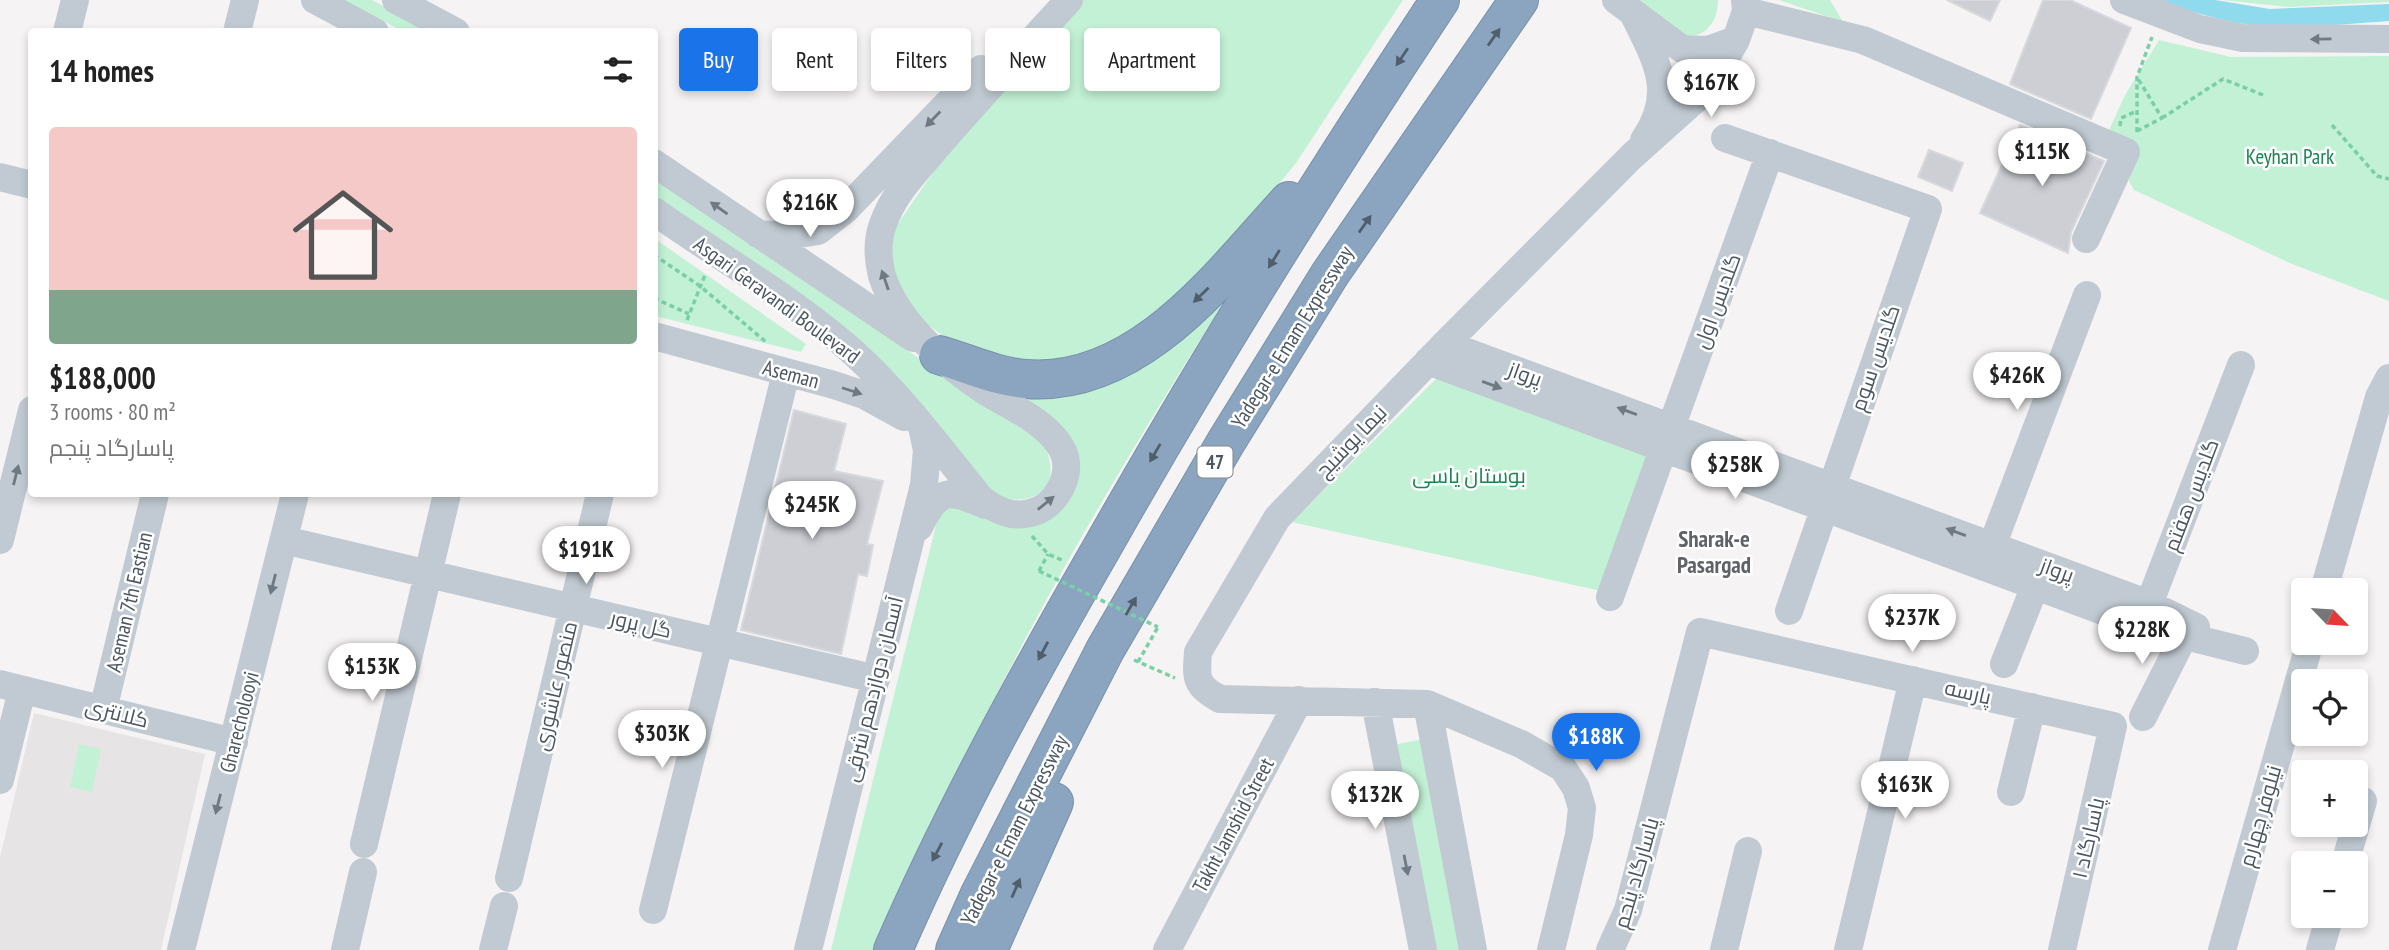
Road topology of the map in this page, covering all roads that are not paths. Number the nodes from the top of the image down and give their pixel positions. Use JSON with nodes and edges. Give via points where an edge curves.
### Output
{"nodes":[{"id":1,"x":75,"y":0,"type":"edge"},
{"id":2,"x":245,"y":0,"type":"edge"},
{"id":3,"x":1049,"y":0,"type":"edge"},
{"id":4,"x":1069,"y":0,"type":"edge"},
{"id":5,"x":1440,"y":0,"type":"edge"},
{"id":6,"x":1519,"y":0,"type":"edge"},
{"id":7,"x":2124,"y":0,"type":"edge"},
{"id":8,"x":322,"y":3,"type":"edge"},
{"id":9,"x":411,"y":4,"type":"edge"},
{"id":10,"x":1746,"y":6,"type":"edge"},
{"id":11,"x":1625,"y":7,"type":"edge"},
{"id":12,"x":68,"y":28,"type":"edge"},
{"id":13,"x":238,"y":28,"type":"edge"},
{"id":14,"x":344,"y":28,"type":"edge"},
{"id":15,"x":368,"y":28,"type":"edge"},
{"id":16,"x":450,"y":28,"type":"edge"},
{"id":17,"x":2389,"y":38,"type":"edge"},
{"id":18,"x":1736,"y":40,"type":"junction"},
{"id":19,"x":1348,"y":138,"type":"junction"},
{"id":20,"x":1726,"y":138,"type":"dead end"},
{"id":21,"x":1770,"y":153,"type":"junction"},
{"id":22,"x":1632,"y":156,"type":"junction"},
{"id":23,"x":658,"y":166,"type":"edge"},
{"id":24,"x":0,"y":177,"type":"edge"},
{"id":25,"x":28,"y":181,"type":"edge"},
{"id":26,"x":658,"y":214,"type":"edge"},
{"id":27,"x":758,"y":234,"type":"junction"},
{"id":28,"x":2086,"y":239,"type":"dead end"},
{"id":29,"x":2087,"y":295,"type":"dead end"},
{"id":30,"x":810,"y":318,"type":"junction"},
{"id":31,"x":666,"y":339,"type":"edge"},
{"id":32,"x":1436,"y":353,"type":"junction"},
{"id":33,"x":939,"y":355,"type":"junction"},
{"id":34,"x":2241,"y":365,"type":"dead end"},
{"id":35,"x":786,"y":373,"type":"junction"},
{"id":36,"x":2384,"y":387,"type":"edge"},
{"id":37,"x":28,"y":427,"type":"edge"},
{"id":38,"x":922,"y":427,"type":"junction"},
{"id":39,"x":1667,"y":438,"type":"junction"},
{"id":40,"x":154,"y":497,"type":"edge"},
{"id":41,"x":294,"y":497,"type":"edge"},
{"id":42,"x":446,"y":497,"type":"edge"},
{"id":43,"x":599,"y":497,"type":"edge"},
{"id":44,"x":1827,"y":497,"type":"junction"},
{"id":45,"x":996,"y":510,"type":"junction"},
{"id":46,"x":0,"y":540,"type":"edge"},
{"id":47,"x":284,"y":540,"type":"junction"},
{"id":48,"x":1992,"y":546,"type":"junction"},
{"id":49,"x":906,"y":555,"type":"junction"},
{"id":50,"x":427,"y":574,"type":"junction"},
{"id":51,"x":2328,"y":578,"type":"edge"},
{"id":52,"x":2035,"y":586,"type":"junction"},
{"id":53,"x":1610,"y":597,"type":"dead end"},
{"id":54,"x":573,"y":608,"type":"junction"},
{"id":55,"x":1789,"y":611,"type":"dead end"},
{"id":56,"x":2145,"y":614,"type":"junction"},
{"id":57,"x":1700,"y":632,"type":"joint"},
{"id":58,"x":2184,"y":636,"type":"junction"},
{"id":59,"x":719,"y":642,"type":"junction"},
{"id":60,"x":1105,"y":650,"type":"junction"},
{"id":61,"x":2306,"y":655,"type":"edge"},
{"id":62,"x":2004,"y":664,"type":"dead end"},
{"id":63,"x":876,"y":679,"type":"junction"},
{"id":64,"x":1913,"y":680,"type":"junction"},
{"id":65,"x":11,"y":687,"type":"edge"},
{"id":66,"x":1299,"y":700,"type":"junction"},
{"id":67,"x":1375,"y":702,"type":"junction"},
{"id":68,"x":1427,"y":704,"type":"junction"},
{"id":69,"x":2032,"y":707,"type":"junction"},
{"id":70,"x":103,"y":710,"type":"junction"},
{"id":71,"x":2143,"y":717,"type":"dead end"},
{"id":72,"x":2113,"y":726,"type":"joint"},
{"id":73,"x":234,"y":742,"type":"junction"},
{"id":74,"x":0,"y":780,"type":"edge"},
{"id":75,"x":2011,"y":792,"type":"dead end"},
{"id":76,"x":364,"y":844,"type":"dead end"},
{"id":77,"x":1748,"y":851,"type":"dead end"},
{"id":78,"x":363,"y":872,"type":"dead end"},
{"id":79,"x":509,"y":878,"type":"dead end"},
{"id":80,"x":504,"y":906,"type":"dead end"},
{"id":81,"x":653,"y":910,"type":"dead end"},
{"id":82,"x":2326,"y":928,"type":"edge"},
{"id":83,"x":181,"y":950,"type":"edge"},
{"id":84,"x":345,"y":950,"type":"edge"},
{"id":85,"x":493,"y":950,"type":"edge"},
{"id":86,"x":808,"y":950,"type":"edge"},
{"id":87,"x":893,"y":950,"type":"edge"},
{"id":88,"x":955,"y":950,"type":"edge"},
{"id":89,"x":988,"y":950,"type":"edge"},
{"id":90,"x":1167,"y":950,"type":"edge"},
{"id":91,"x":1423,"y":950,"type":"edge"},
{"id":92,"x":1473,"y":950,"type":"edge"},
{"id":93,"x":1551,"y":950,"type":"edge"},
{"id":94,"x":1610,"y":950,"type":"edge"},
{"id":95,"x":1724,"y":950,"type":"edge"},
{"id":96,"x":1848,"y":950,"type":"edge"},
{"id":97,"x":2062,"y":950,"type":"edge"},
{"id":98,"x":2222,"y":950,"type":"edge"},
{"id":99,"x":2320,"y":950,"type":"edge"}],
"edges":[{"from":1,"to":12,"type":"street"},
{"from":2,"to":13,"type":"street"},
{"from":3,"to":27,"type":"street","one_way":true,"via":[[845,209],[818,231]]},
{"from":33,"to":4,"type":"street","one_way":true,"via":[[886,285],[879,245],[883,223],[896,197],[930,156]]},
{"from":5,"to":19,"type":"highway","one_way":true},
{"from":60,"to":6,"type":"highway","name":"Yadegar-e Emam Expressway","number":"47","one_way":true,"via":[[1330,274]]},
{"from":17,"to":7,"type":"street","one_way":true,"via":[[2243,38],[2200,29]]},
{"from":8,"to":14,"type":"street"},
{"from":8,"to":15,"type":"street"},
{"from":9,"to":16,"type":"street"},
{"from":10,"to":18,"type":"street"},
{"from":10,"to":28,"type":"street","via":[[1863,40],[2132,142]]},
{"from":11,"to":18,"type":"street","via":[[1682,49],[1708,50]]},
{"from":11,"to":22,"type":"street","via":[[1660,69],[1662,82],[1656,116]]},
{"from":18,"to":22,"type":"street","via":[[1708,88]]},
{"from":19,"to":33,"type":"highway","one_way":true,"via":[[1217,279],[1124,357],[1074,376],[1049,380],[1023,379]]},
{"from":19,"to":87,"type":"highway","one_way":true,"via":[[1177,416],[1054,630],[928,869]]},
{"from":20,"to":21,"type":"street"},
{"from":21,"to":39,"type":"street","name":"گلدیس اول"},
{"from":21,"to":44,"type":"street","name":"گلدیس سوم","via":[[1928,209]]},
{"from":22,"to":32,"type":"street","name":"نیما یوشیج"},
{"from":27,"to":23,"type":"street","name":"Asgari Geravandi Boulevard","one_way":true},
{"from":24,"to":25,"type":"street"},
{"from":26,"to":30,"type":"street","name":"Asgari Geravandi Boulevard"},
{"from":27,"to":33,"type":"street","name":"Asgari Geravandi Boulevard"},
{"from":29,"to":48,"type":"street"},
{"from":30,"to":35,"type":"street","via":[[822,335],[825,358],[810,370]]},
{"from":30,"to":38,"type":"street","name":"Asgari Geravandi Boulevard","via":[[871,370]]},
{"from":31,"to":35,"type":"street","name":"Aseman"},
{"from":32,"to":39,"type":"street","name":"پرواز"},
{"from":32,"to":66,"type":"street","name":"نیما یوشیج","via":[[1277,518],[1198,652],[1196,674],[1203,690],[1220,699]]},
{"from":45,"to":33,"type":"street","one_way":true,"via":[[1014,515],[1033,513],[1049,504],[1061,489],[1066,470],[1063,451],[1030,418]]},
{"from":34,"to":56,"type":"street","name":"گلدیس هفتم"},
{"from":35,"to":38,"type":"street","name":"Aseman","one_way":true,"via":[[864,395]]},
{"from":35,"to":59,"type":"street"},
{"from":36,"to":51,"type":"street"},
{"from":46,"to":37,"type":"street","one_way":true},
{"from":38,"to":45,"type":"street","name":"Asgari Geravandi Boulevard","via":[[981,499]]},
{"from":38,"to":49,"type":"street","name":"آسمان دوازدهم شرقی","via":[[926,467]]},
{"from":39,"to":44,"type":"street","name":"پرواز"},
{"from":39,"to":53,"type":"street","name":"گلدیس اول"},
{"from":40,"to":70,"type":"street","name":"Aseman 7th Eastian"},
{"from":41,"to":47,"type":"street","name":"Gharecholooyi"},
{"from":42,"to":50,"type":"street"},
{"from":43,"to":54,"type":"street","name":"منصور عاشوری"},
{"from":48,"to":44,"type":"street","name":"پرواز","one_way":true},
{"from":44,"to":52,"type":"street","name":"پرواز"},
{"from":44,"to":55,"type":"street","name":"گلدیس سوم"},
{"from":45,"to":49,"type":"street","via":[[962,494],[944,495],[926,515]]},
{"from":47,"to":50,"type":"street","name":"گل پرور"},
{"from":47,"to":73,"type":"street","name":"Gharecholooyi","one_way":true},
{"from":48,"to":56,"type":"street","name":"پرواز"},
{"from":49,"to":63,"type":"street","name":"آسمان دوازدهم شرقی"},
{"from":50,"to":54,"type":"street","name":"گل پرور"},
{"from":50,"to":76,"type":"street"},
{"from":52,"to":56,"type":"street","name":"پرواز"},
{"from":52,"to":62,"type":"street"},
{"from":54,"to":59,"type":"street","name":"گل پرور"},
{"from":54,"to":79,"type":"street","name":"منصور عاشوری"},
{"from":56,"to":58,"type":"street","name":"پرواز"},
{"from":56,"to":58,"type":"street","name":"پرواز","via":[[2245,651]]},
{"from":57,"to":64,"type":"street","name":"پارسه"},
{"from":57,"to":94,"type":"street","name":"پاسارگاد پنجم","via":[[1628,910]]},
{"from":58,"to":71,"type":"street"},
{"from":59,"to":63,"type":"street","name":"گل پرور"},
{"from":59,"to":81,"type":"street"},
{"from":60,"to":88,"type":"highway","name":"Yadegar-e Emam Expressway","number":"47","via":[[979,894]]},
{"from":89,"to":60,"type":"highway","one_way":true,"via":[[1057,795]]},
{"from":61,"to":98,"type":"street","name":"نیلوفر چهارم"},
{"from":63,"to":86,"type":"street","name":"آسمان دوازدهم شرقی"},
{"from":64,"to":69,"type":"street","name":"پارسه"},
{"from":64,"to":96,"type":"street"},
{"from":65,"to":70,"type":"street","name":"کلانتری"},
{"from":65,"to":74,"type":"street"},
{"from":66,"to":67,"type":"street"},
{"from":66,"to":90,"type":"street","name":"Takht Jamshid Street"},
{"from":67,"to":68,"type":"street"},
{"from":67,"to":91,"type":"street","one_way":true},
{"from":68,"to":92,"type":"street"},
{"from":68,"to":93,"type":"street","via":[[1521,744],[1563,768],[1576,788],[1582,808],[1579,835]]},
{"from":69,"to":72,"type":"street","name":"پارسه"},
{"from":69,"to":75,"type":"street"},
{"from":70,"to":73,"type":"street","name":"کلانتری"},
{"from":72,"to":97,"type":"street","name":"پاسارگاد ۱"},
{"from":73,"to":83,"type":"street","name":"Gharecholooyi","one_way":true},
{"from":77,"to":95,"type":"street"},
{"from":78,"to":84,"type":"street"},
{"from":80,"to":85,"type":"street"},
{"from":82,"to":99,"type":"street"}]}
